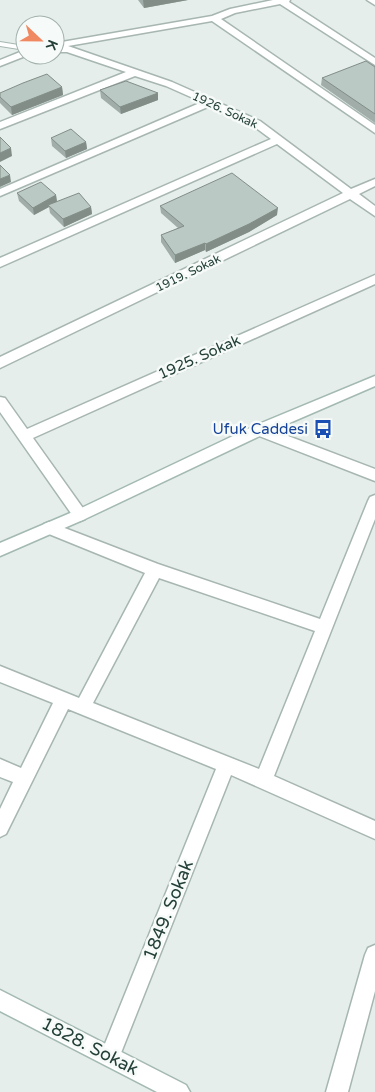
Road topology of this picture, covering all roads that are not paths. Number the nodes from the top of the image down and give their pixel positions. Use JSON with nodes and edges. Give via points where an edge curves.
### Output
{"nodes":[{"id":1,"x":284,"y":0,"type":"edge"},
{"id":2,"x":372,"y":0,"type":"edge"},
{"id":3,"x":375,"y":2,"type":"edge"},
{"id":4,"x":214,"y":18,"type":"junction"},
{"id":5,"x":0,"y":44,"type":"edge"},
{"id":6,"x":65,"y":45,"type":"edge"},
{"id":7,"x":15,"y":46,"type":"edge"},
{"id":8,"x":65,"y":49,"type":"edge"},
{"id":9,"x":15,"y":57,"type":"edge"},
{"id":10,"x":375,"y":62,"type":"edge"},
{"id":11,"x":0,"y":64,"type":"edge"},
{"id":12,"x":136,"y":72,"type":"junction"},
{"id":13,"x":211,"y":102,"type":"junction"},
{"id":14,"x":0,"y":126,"type":"edge"},
{"id":15,"x":375,"y":130,"type":"edge"},
{"id":16,"x":279,"y":139,"type":"junction"},
{"id":17,"x":375,"y":182,"type":"edge"},
{"id":18,"x":0,"y":193,"type":"edge"},
{"id":19,"x":353,"y":193,"type":"junction"},
{"id":20,"x":375,"y":212,"type":"edge"},
{"id":21,"x":0,"y":263,"type":"edge"},
{"id":22,"x":375,"y":279,"type":"edge"},
{"id":23,"x":0,"y":363,"type":"edge"},
{"id":24,"x":375,"y":381,"type":"edge"},
{"id":25,"x":0,"y":402,"type":"edge"},
{"id":26,"x":259,"y":430,"type":"junction"},
{"id":27,"x":24,"y":436,"type":"junction"},
{"id":28,"x":375,"y":475,"type":"edge"},
{"id":29,"x":375,"y":501,"type":"edge"},
{"id":30,"x":80,"y":515,"type":"junction"},
{"id":31,"x":49,"y":528,"type":"junction"},
{"id":32,"x":0,"y":550,"type":"edge"},
{"id":33,"x":155,"y":570,"type":"junction"},
{"id":34,"x":324,"y":628,"type":"junction"},
{"id":35,"x":0,"y":674,"type":"edge"},
{"id":36,"x":64,"y":699,"type":"junction"},
{"id":37,"x":83,"y":706,"type":"junction"},
{"id":38,"x":226,"y":765,"type":"junction"},
{"id":39,"x":0,"y":768,"type":"edge"},
{"id":40,"x":25,"y":778,"type":"junction"},
{"id":41,"x":264,"y":780,"type":"junction"},
{"id":42,"x":0,"y":828,"type":"edge"},
{"id":43,"x":375,"y":830,"type":"edge"},
{"id":44,"x":375,"y":955,"type":"edge"},
{"id":45,"x":0,"y":1000,"type":"edge"},
{"id":46,"x":110,"y":1056,"type":"junction"},
{"id":47,"x":179,"y":1092,"type":"edge"},
{"id":48,"x":337,"y":1092,"type":"edge"}],
"edges":[{"from":1,"to":4,"type":"street"},
{"from":1,"to":10,"type":"street"},
{"from":2,"to":3,"type":"street"},
{"from":4,"to":6,"type":"street"},
{"from":4,"to":15,"type":"street"},
{"from":5,"to":7,"type":"lane"},
{"from":8,"to":12,"type":"street","name":"1926. Sokak"},
{"from":9,"to":11,"type":"street"},
{"from":12,"to":13,"type":"street","name":"1926. Sokak"},
{"from":12,"to":14,"type":"street"},
{"from":13,"to":16,"type":"street","name":"1926. Sokak","via":[[256,123]]},
{"from":13,"to":18,"type":"street"},
{"from":16,"to":19,"type":"street","name":"1926. Sokak"},
{"from":16,"to":21,"type":"street"},
{"from":17,"to":19,"type":"street","name":"1919. Sokak"},
{"from":19,"to":20,"type":"street","name":"1926. Sokak"},
{"from":19,"to":23,"type":"street","name":"1919. Sokak"},
{"from":22,"to":27,"type":"street","name":"1925. Sokak"},
{"from":24,"to":26,"type":"street"},
{"from":25,"to":27,"type":"street"},
{"from":26,"to":28,"type":"street"},
{"from":26,"to":30,"type":"street"},
{"from":27,"to":30,"type":"street"},
{"from":29,"to":34,"type":"street"},
{"from":30,"to":31,"type":"street"},
{"from":31,"to":32,"type":"street"},
{"from":31,"to":33,"type":"street"},
{"from":33,"to":34,"type":"street"},
{"from":33,"to":37,"type":"street"},
{"from":34,"to":41,"type":"street"},
{"from":35,"to":36,"type":"street"},
{"from":36,"to":37,"type":"street"},
{"from":36,"to":40,"type":"street"},
{"from":37,"to":38,"type":"street"},
{"from":38,"to":41,"type":"street"},
{"from":38,"to":46,"type":"street","name":"1849. Sokak"},
{"from":39,"to":40,"type":"street"},
{"from":40,"to":42,"type":"street"},
{"from":41,"to":43,"type":"street"},
{"from":44,"to":48,"type":"street"},
{"from":45,"to":46,"type":"street","name":"1828. Sokak"},
{"from":46,"to":47,"type":"street","name":"1828. Sokak"}]}
